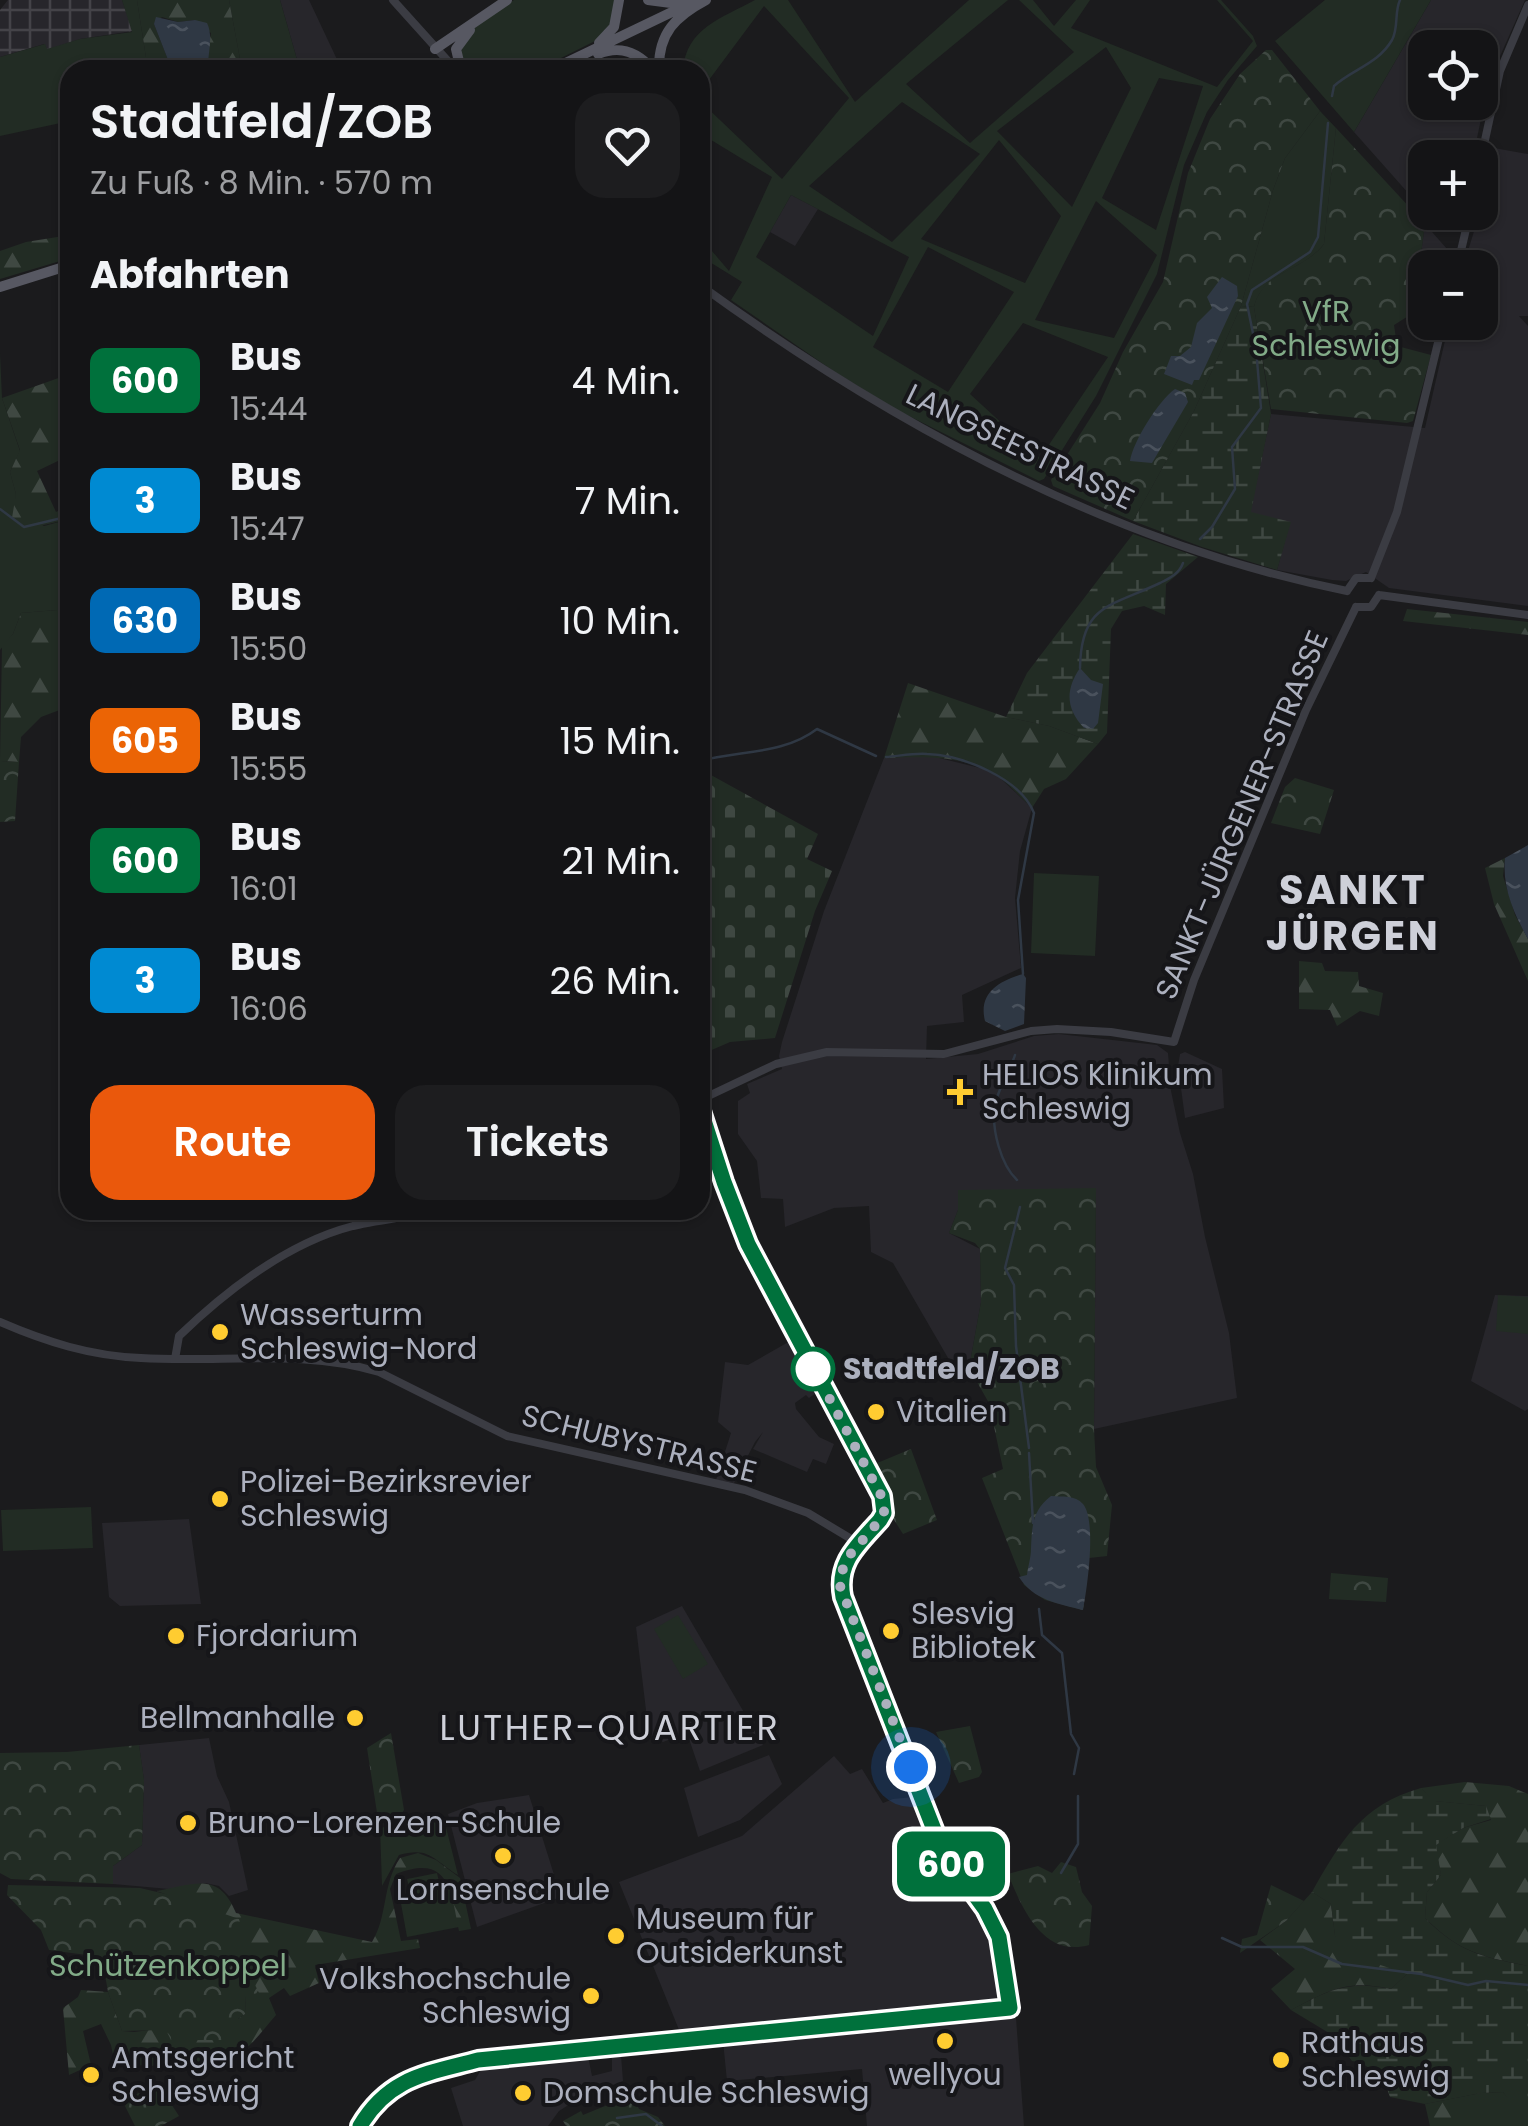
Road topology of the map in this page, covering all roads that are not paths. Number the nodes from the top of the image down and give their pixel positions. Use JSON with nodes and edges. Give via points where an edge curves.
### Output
{"nodes":[{"id":1,"x":393,"y":0,"type":"edge"},
{"id":2,"x":508,"y":0,"type":"edge"},
{"id":3,"x":619,"y":0,"type":"edge"},
{"id":4,"x":648,"y":0,"type":"edge"},
{"id":5,"x":686,"y":0,"type":"edge"},
{"id":6,"x":697,"y":0,"type":"edge"},
{"id":7,"x":706,"y":0,"type":"edge"},
{"id":8,"x":1528,"y":5,"type":"edge"},
{"id":9,"x":477,"y":21,"type":"junction"},
{"id":10,"x":460,"y":41,"type":"junction"},
{"id":11,"x":439,"y":52,"type":"junction"},
{"id":12,"x":447,"y":60,"type":"edge"},
{"id":13,"x":457,"y":60,"type":"edge"},
{"id":14,"x":569,"y":60,"type":"edge"},
{"id":15,"x":572,"y":60,"type":"edge"},
{"id":16,"x":579,"y":60,"type":"edge"},
{"id":17,"x":645,"y":60,"type":"edge"},
{"id":18,"x":658,"y":60,"type":"edge"},
{"id":19,"x":1485,"y":140,"type":"edge"},
{"id":20,"x":60,"y":268,"type":"edge"},
{"id":21,"x":0,"y":286,"type":"edge"},
{"id":22,"x":710,"y":291,"type":"edge"},
{"id":23,"x":1439,"y":340,"type":"edge"},
{"id":24,"x":1371,"y":578,"type":"junction"},
{"id":25,"x":1347,"y":591,"type":"junction"},
{"id":26,"x":1380,"y":595,"type":"junction"},
{"id":27,"x":1356,"y":608,"type":"junction"},
{"id":28,"x":1528,"y":615,"type":"edge"},
{"id":29,"x":710,"y":1095,"type":"edge"},
{"id":30,"x":710,"y":1137,"type":"edge"},
{"id":31,"x":387,"y":1220,"type":"edge"},
{"id":32,"x":0,"y":1322,"type":"edge"},
{"id":33,"x":175,"y":1359,"type":"junction"},
{"id":34,"x":858,"y":1544,"type":"junction"},
{"id":35,"x":360,"y":2126,"type":"edge"}],
"edges":[{"from":1,"to":11,"type":"street"},
{"from":2,"to":9,"type":"main road"},
{"from":3,"to":14,"type":"main road","via":[[619,16],[606,39]]},
{"from":4,"to":5,"type":"main road"},
{"from":6,"to":15,"type":"main road"},
{"from":7,"to":18,"type":"main road","via":[[675,19]]},
{"from":8,"to":19,"type":"street","via":[[1500,70]]},
{"from":9,"to":10,"type":"main road"},
{"from":9,"to":11,"type":"main road"},
{"from":10,"to":11,"type":"main road"},
{"from":10,"to":13,"type":"main road"},
{"from":11,"to":12,"type":"street"},
{"from":16,"to":17,"type":"main road","via":[[608,50]]},
{"from":20,"to":21,"type":"main road"},
{"from":22,"to":25,"type":"street","name":"LANGSEESTRASSE","via":[[844,383],[1037,486],[1202,554]]},
{"from":23,"to":24,"type":"street","via":[[1397,512]]},
{"from":24,"to":25,"type":"street","via":[[1356,578]]},
{"from":24,"to":26,"type":"street"},
{"from":25,"to":27,"type":"street"},
{"from":26,"to":27,"type":"street","via":[[1371,607]]},
{"from":26,"to":28,"type":"street"},
{"from":27,"to":29,"type":"street","name":"SANKT-JÜRGENER-STRASSE","via":[[1306,710],[1174,1042],[1057,1030],[944,1054],[827,1052],[776,1064]]},
{"from":30,"to":34,"type":"street","via":[[742,1229],[882,1496],[884,1513]]},
{"from":31,"to":33,"type":"street","via":[[320,1236],[281,1255],[190,1325],[176,1340]]},
{"from":32,"to":33,"type":"street","name":"SCHUBYSTRASSE","via":[[84,1352]]},
{"from":33,"to":34,"type":"street","name":"SCHUBYSTRASSE","via":[[360,1366],[508,1436],[745,1490],[808,1513]]},
{"from":34,"to":35,"type":"street","via":[[843,1565],[843,1597],[937,1838],[992,1920],[1010,2008],[478,2060],[387,2091]]}]}
